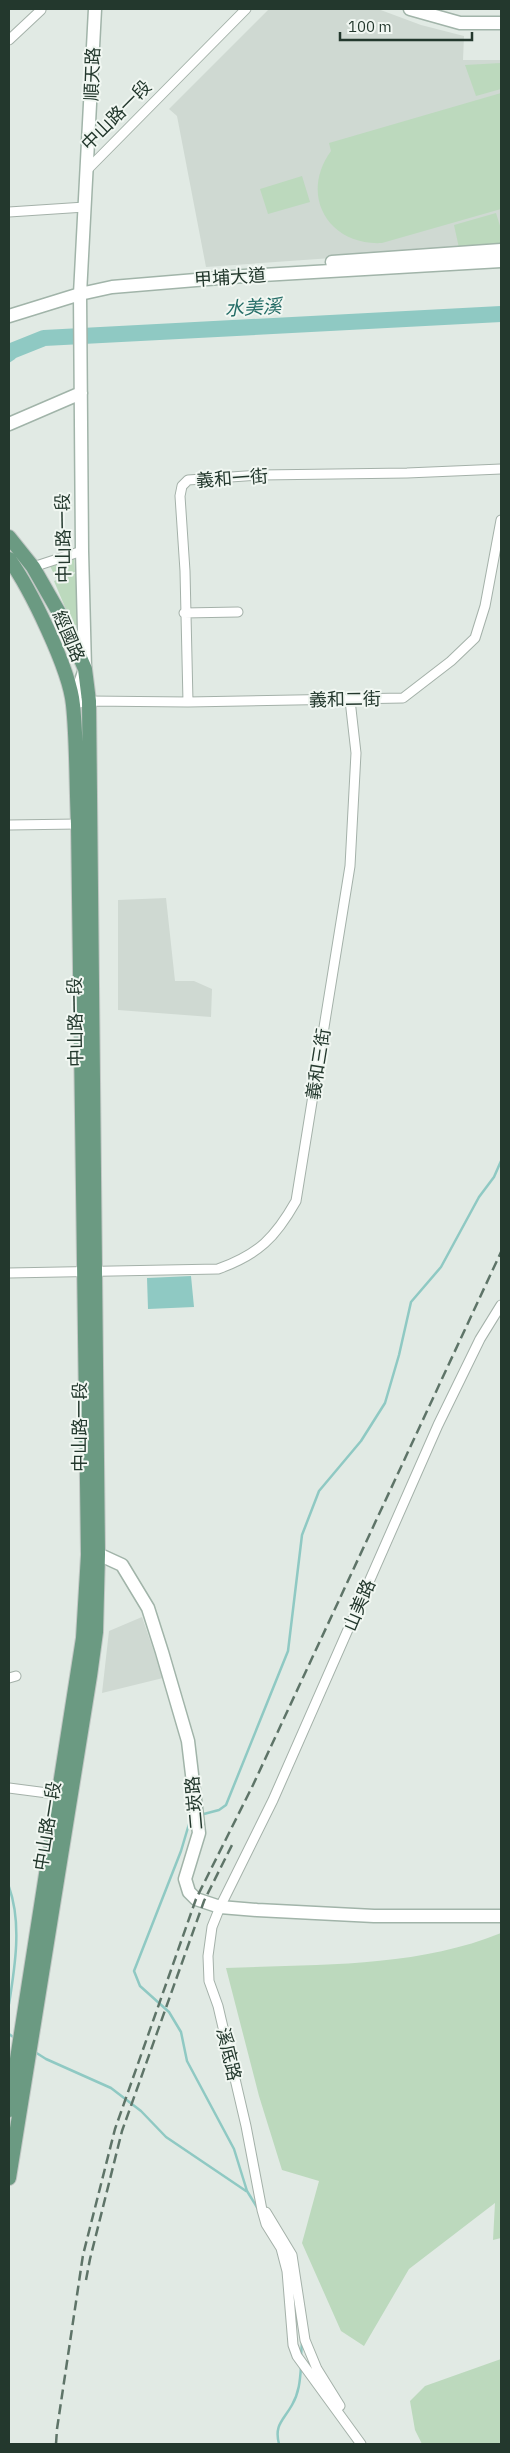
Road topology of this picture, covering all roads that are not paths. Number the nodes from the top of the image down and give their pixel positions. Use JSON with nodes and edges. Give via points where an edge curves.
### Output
{"nodes":[{"id":1,"x":95,"y":9,"type":"edge"},
{"id":2,"x":246,"y":9,"type":"edge"},
{"id":3,"x":410,"y":9,"type":"edge"},
{"id":4,"x":42,"y":10,"type":"edge"},
{"id":5,"x":501,"y":23,"type":"edge"},
{"id":6,"x":9,"y":40,"type":"edge"},
{"id":7,"x":88,"y":169,"type":"junction"},
{"id":8,"x":85,"y":207,"type":"junction"},
{"id":9,"x":9,"y":212,"type":"edge"},
{"id":10,"x":501,"y":250,"type":"edge"},
{"id":11,"x":501,"y":261,"type":"edge"},
{"id":12,"x":244,"y":276,"type":"junction"},
{"id":13,"x":80,"y":294,"type":"junction"},
{"id":14,"x":9,"y":316,"type":"edge"},
{"id":15,"x":82,"y":393,"type":"junction"},
{"id":16,"x":9,"y":424,"type":"edge"},
{"id":17,"x":501,"y":469,"type":"edge"},
{"id":18,"x":501,"y":520,"type":"edge"},
{"id":19,"x":9,"y":537,"type":"edge"},
{"id":20,"x":82,"y":551,"type":"junction"},
{"id":21,"x":9,"y":559,"type":"edge"},
{"id":22,"x":33,"y":567,"type":"junction"},
{"id":23,"x":238,"y":612,"type":"dead end"},
{"id":24,"x":184,"y":613,"type":"junction"},
{"id":25,"x":85,"y":668,"type":"junction"},
{"id":26,"x":350,"y":700,"type":"junction"},
{"id":27,"x":89,"y":701,"type":"junction"},
{"id":28,"x":188,"y":702,"type":"junction"},
{"id":29,"x":73,"y":704,"type":"junction"},
{"id":30,"x":78,"y":824,"type":"junction"},
{"id":31,"x":9,"y":825,"type":"edge"},
{"id":32,"x":90,"y":1272,"type":"junction"},
{"id":33,"x":9,"y":1273,"type":"edge"},
{"id":34,"x":501,"y":1305,"type":"edge"},
{"id":35,"x":93,"y":1555,"type":"junction"},
{"id":36,"x":9,"y":1788,"type":"edge"},
{"id":37,"x":66,"y":1795,"type":"junction"},
{"id":38,"x":220,"y":1907,"type":"junction"},
{"id":39,"x":501,"y":1916,"type":"edge"},
{"id":40,"x":9,"y":2110,"type":"edge"},
{"id":41,"x":9,"y":2178,"type":"edge"},
{"id":42,"x":261,"y":2206,"type":"junction"},
{"id":43,"x":352,"y":2431,"type":"junction"},
{"id":44,"x":361,"y":2444,"type":"edge"}],
"edges":[{"from":1,"to":7,"type":"street","name":"順天路"},
{"from":2,"to":7,"type":"street","name":"中山路一段"},
{"from":3,"to":5,"type":"street","via":[[460,23]]},
{"from":4,"to":6,"type":"street"},
{"from":7,"to":8,"type":"street","name":"中山路一段"},
{"from":8,"to":9,"type":"street"},
{"from":8,"to":13,"type":"street","name":"中山路一段"},
{"from":10,"to":12,"type":"street","via":[[268,267]]},
{"from":11,"to":12,"type":"street","name":"甲埔大道"},
{"from":12,"to":13,"type":"street","name":"甲埔大道","via":[[112,287]]},
{"from":13,"to":14,"type":"street","name":"甲埔大道"},
{"from":13,"to":15,"type":"street","name":"中山路一段"},
{"from":15,"to":16,"type":"street"},
{"from":15,"to":20,"type":"street","name":"中山路一段"},
{"from":17,"to":24,"type":"street","name":"義和一街","via":[[188,480],[182,486],[180,496]]},
{"from":18,"to":26,"type":"street","name":"義和二街","via":[[485,606],[475,638],[403,698]]},
{"from":19,"to":22,"type":"main road","name":"經國路"},
{"from":20,"to":22,"type":"street"},
{"from":20,"to":25,"type":"street","name":"中山路一段"},
{"from":21,"to":29,"type":"main road","name":"經國路","via":[[33,600],[66,676]]},
{"from":22,"to":25,"type":"main road","name":"經國路","via":[[65,623]]},
{"from":23,"to":24,"type":"street"},
{"from":24,"to":28,"type":"street","name":"義和一街"},
{"from":25,"to":27,"type":"main road","name":"中山路一段"},
{"from":25,"to":29,"type":"street","name":"中山路一段"},
{"from":26,"to":28,"type":"street","name":"義和二街"},
{"from":26,"to":32,"type":"street","name":"義和三街","via":[[356,753],[350,866],[296,1200],[281,1228],[264,1245],[243,1260],[218,1269]]},
{"from":27,"to":28,"type":"street","name":"義和二街"},
{"from":27,"to":29,"type":"street","name":"義和二街"},
{"from":27,"to":32,"type":"main road","name":"中山路一段"},
{"from":29,"to":30,"type":"main road","name":"中山路一段"},
{"from":30,"to":31,"type":"street"},
{"from":30,"to":32,"type":"main road","name":"中山路一段"},
{"from":32,"to":33,"type":"street","name":"義和三街"},
{"from":32,"to":35,"type":"main road","name":"中山路一段"},
{"from":34,"to":38,"type":"street","name":"山美路","via":[[480,1339],[430,1442],[277,1791]]},
{"from":35,"to":37,"type":"main road","name":"中山路一段"},
{"from":35,"to":38,"type":"street","name":"二崁路","via":[[122,1565],[148,1608],[189,1750],[199,1833],[185,1879],[189,1892],[196,1898]]},
{"from":36,"to":37,"type":"street"},
{"from":37,"to":40,"type":"main road","name":"中山路一段"},
{"from":37,"to":41,"type":"main road","name":"中山路一段"},
{"from":38,"to":39,"type":"street","name":"二崁路","via":[[374,1916]]},
{"from":38,"to":42,"type":"street","name":"溪底路","via":[[212,1927],[209,1981],[218,2006]]},
{"from":42,"to":43,"type":"street","name":"溪底路","via":[[292,2255],[305,2340],[317,2370]]},
{"from":42,"to":43,"type":"street","name":"溪底路","via":[[266,2224],[281,2248],[297,2356]]},
{"from":43,"to":44,"type":"street","name":"溪底路"}]}
